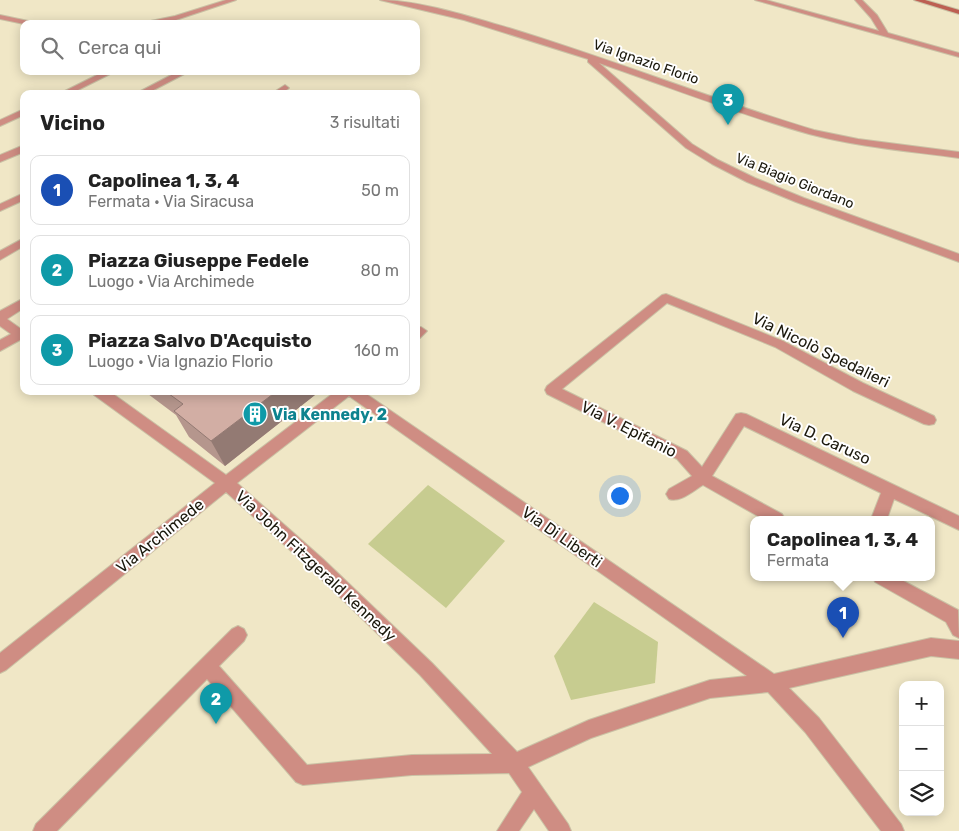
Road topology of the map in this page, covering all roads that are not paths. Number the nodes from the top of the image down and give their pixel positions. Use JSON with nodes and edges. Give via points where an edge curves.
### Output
{"nodes":[{"id":1,"x":208,"y":0,"type":"edge"},
{"id":2,"x":233,"y":0,"type":"edge"},
{"id":3,"x":383,"y":0,"type":"edge"},
{"id":4,"x":758,"y":0,"type":"edge"},
{"id":5,"x":858,"y":0,"type":"edge"},
{"id":6,"x":917,"y":0,"type":"edge"},
{"id":7,"x":201,"y":10,"type":"junction"},
{"id":8,"x":959,"y":12,"type":"edge"},
{"id":9,"x":0,"y":17,"type":"edge"},
{"id":10,"x":164,"y":20,"type":"edge"},
{"id":11,"x":20,"y":21,"type":"edge"},
{"id":12,"x":885,"y":34,"type":"junction"},
{"id":13,"x":959,"y":55,"type":"edge"},
{"id":14,"x":587,"y":56,"type":"junction"},
{"id":15,"x":103,"y":75,"type":"edge"},
{"id":16,"x":178,"y":75,"type":"edge"},
{"id":17,"x":654,"y":79,"type":"junction"},
{"id":18,"x":285,"y":88,"type":"dead end"},
{"id":19,"x":72,"y":90,"type":"edge"},
{"id":20,"x":147,"y":90,"type":"edge"},
{"id":21,"x":282,"y":90,"type":"edge"},
{"id":22,"x":639,"y":94,"type":"junction"},
{"id":23,"x":20,"y":114,"type":"edge"},
{"id":24,"x":0,"y":123,"type":"edge"},
{"id":25,"x":20,"y":150,"type":"edge"},
{"id":26,"x":959,"y":154,"type":"edge"},
{"id":27,"x":0,"y":160,"type":"edge"},
{"id":28,"x":20,"y":198,"type":"edge"},
{"id":29,"x":0,"y":208,"type":"edge"},
{"id":30,"x":20,"y":244,"type":"edge"},
{"id":31,"x":0,"y":256,"type":"edge"},
{"id":32,"x":959,"y":258,"type":"edge"},
{"id":33,"x":20,"y":305,"type":"edge"},
{"id":34,"x":0,"y":319,"type":"edge"},
{"id":35,"x":20,"y":332,"type":"edge"},
{"id":36,"x":20,"y":336,"type":"edge"},
{"id":37,"x":0,"y":346,"type":"edge"},
{"id":38,"x":552,"y":390,"type":"joint"},
{"id":39,"x":104,"y":395,"type":"edge"},
{"id":40,"x":341,"y":395,"type":"edge"},
{"id":41,"x":358,"y":395,"type":"edge"},
{"id":42,"x":929,"y":420,"type":"dead end"},
{"id":43,"x":703,"y":478,"type":"junction"},
{"id":44,"x":226,"y":484,"type":"junction"},
{"id":45,"x":890,"y":489,"type":"junction"},
{"id":46,"x":674,"y":494,"type":"dead end"},
{"id":47,"x":772,"y":516,"type":"edge"},
{"id":48,"x":880,"y":516,"type":"edge"},
{"id":49,"x":959,"y":523,"type":"edge"},
{"id":50,"x":888,"y":581,"type":"edge"},
{"id":51,"x":959,"y":629,"type":"edge"},
{"id":52,"x":238,"y":635,"type":"dead end"},
{"id":53,"x":959,"y":650,"type":"edge"},
{"id":54,"x":0,"y":664,"type":"edge"},
{"id":55,"x":207,"y":666,"type":"junction"},
{"id":56,"x":772,"y":683,"type":"junction"},
{"id":57,"x":514,"y":763,"type":"junction"},
{"id":58,"x":533,"y":793,"type":"junction"},
{"id":59,"x":43,"y":831,"type":"edge"},
{"id":60,"x":507,"y":831,"type":"edge"},
{"id":61,"x":561,"y":831,"type":"edge"},
{"id":62,"x":894,"y":831,"type":"edge"}],
"edges":[{"from":1,"to":7,"type":"street"},
{"from":2,"to":7,"type":"street"},
{"from":3,"to":14,"type":"street","name":"Via Ignazio Florio","via":[[466,18]]},
{"from":4,"to":12,"type":"street"},
{"from":5,"to":12,"type":"street","via":[[874,16]]},
{"from":6,"to":8,"type":"main road"},
{"from":7,"to":10,"type":"street"},
{"from":9,"to":11,"type":"street"},
{"from":12,"to":13,"type":"street"},
{"from":14,"to":17,"type":"street","name":"Via Ignazio Florio"},
{"from":14,"to":22,"type":"street","name":"Via Biagio Giordano"},
{"from":15,"to":19,"type":"street"},
{"from":16,"to":20,"type":"street"},
{"from":17,"to":22,"type":"street"},
{"from":17,"to":26,"type":"street","name":"Via Ignazio Florio","via":[[812,132],[858,142]]},
{"from":18,"to":21,"type":"street"},
{"from":22,"to":32,"type":"street","name":"Via Biagio Giordano","via":[[689,146],[715,162],[800,200]]},
{"from":23,"to":24,"type":"street"},
{"from":25,"to":27,"type":"street"},
{"from":28,"to":29,"type":"street"},
{"from":30,"to":31,"type":"street"},
{"from":33,"to":34,"type":"street"},
{"from":34,"to":35,"type":"street"},
{"from":36,"to":37,"type":"street"},
{"from":38,"to":42,"type":"street","name":"Via Nicolò Spedalieri","via":[[666,298],[779,344],[858,387]]},
{"from":38,"to":43,"type":"street","name":"Via V. Epifanio","via":[[682,455]]},
{"from":39,"to":44,"type":"street","name":"Via John Fitzgerald Kennedy"},
{"from":40,"to":44,"type":"street","name":"Via Archimede"},
{"from":41,"to":56,"type":"street","name":"Via Di Liberti"},
{"from":43,"to":45,"type":"street","name":"Via D. Caruso","via":[[741,418]]},
{"from":43,"to":46,"type":"street"},
{"from":43,"to":47,"type":"street","name":"Via V. Epifanio"},
{"from":44,"to":54,"type":"street","name":"Via Archimede"},
{"from":44,"to":57,"type":"street","name":"Via John Fitzgerald Kennedy","via":[[317,564],[426,669]]},
{"from":45,"to":48,"type":"street"},
{"from":45,"to":49,"type":"street","name":"Via D. Caruso"},
{"from":50,"to":51,"type":"street","via":[[952,616]]},
{"from":52,"to":55,"type":"street"},
{"from":53,"to":56,"type":"street","via":[[931,647]]},
{"from":55,"to":57,"type":"street","via":[[303,775],[412,765]]},
{"from":55,"to":59,"type":"street"},
{"from":56,"to":57,"type":"street","via":[[710,689],[590,730]]},
{"from":56,"to":62,"type":"street","name":"Via Di Liberti","via":[[812,724]]},
{"from":57,"to":58,"type":"street","name":"Via John Fitzgerald Kennedy"},
{"from":58,"to":60,"type":"street"},
{"from":58,"to":61,"type":"street","name":"Via John Fitzgerald Kennedy"}]}
